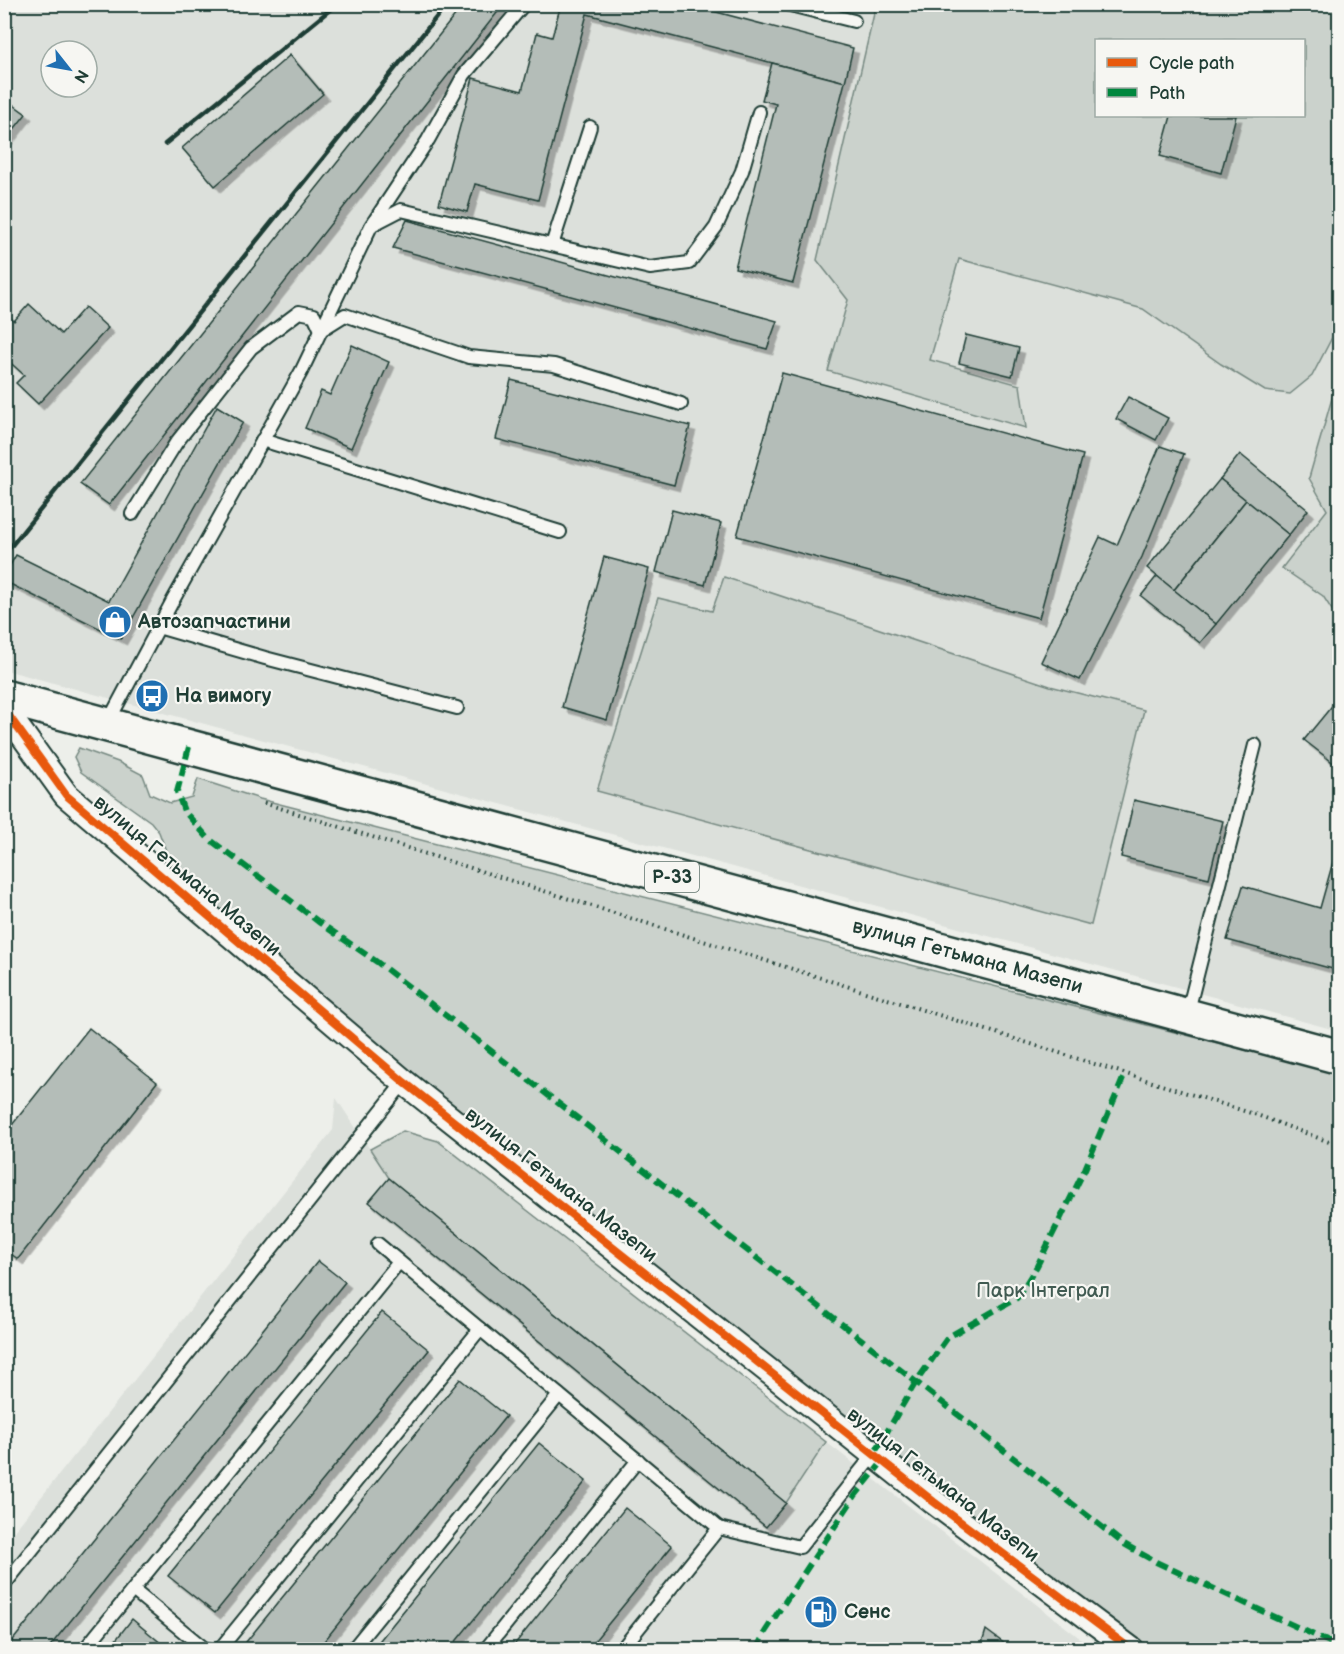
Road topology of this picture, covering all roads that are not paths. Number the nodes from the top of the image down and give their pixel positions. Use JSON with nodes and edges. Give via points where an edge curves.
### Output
{"nodes":[{"id":1,"x":524,"y":4,"type":"edge"},
{"id":2,"x":786,"y":4,"type":"edge"},
{"id":3,"x":854,"y":21,"type":"dead end"},
{"id":4,"x":759,"y":112,"type":"dead end"},
{"id":5,"x":590,"y":128,"type":"dead end"},
{"id":6,"x":371,"y":226,"type":"junction"},
{"id":7,"x":552,"y":245,"type":"junction"},
{"id":8,"x":321,"y":330,"type":"junction"},
{"id":9,"x":681,"y":404,"type":"dead end"},
{"id":10,"x":262,"y":440,"type":"junction"},
{"id":11,"x":132,"y":514,"type":"dead end"},
{"id":12,"x":560,"y":532,"type":"dead end"},
{"id":13,"x":158,"y":627,"type":"junction"},
{"id":14,"x":4,"y":697,"type":"edge"},
{"id":15,"x":457,"y":708,"type":"dead end"},
{"id":16,"x":4,"y":709,"type":"edge"},
{"id":17,"x":106,"y":725,"type":"junction"},
{"id":18,"x":1255,"y":745,"type":"dead end"},
{"id":19,"x":1186,"y":1016,"type":"junction"},
{"id":20,"x":1340,"y":1057,"type":"edge"},
{"id":21,"x":404,"y":1082,"type":"junction"},
{"id":22,"x":378,"y":1244,"type":"dead end"},
{"id":23,"x":399,"y":1262,"type":"junction"},
{"id":24,"x":480,"y":1329,"type":"junction"},
{"id":25,"x":559,"y":1395,"type":"junction"},
{"id":26,"x":874,"y":1454,"type":"junction"},
{"id":27,"x":638,"y":1460,"type":"junction"},
{"id":28,"x":719,"y":1528,"type":"junction"},
{"id":29,"x":4,"y":1585,"type":"edge"},
{"id":30,"x":133,"y":1590,"type":"junction"},
{"id":31,"x":84,"y":1650,"type":"edge"},
{"id":32,"x":206,"y":1650,"type":"edge"},
{"id":33,"x":219,"y":1650,"type":"edge"},
{"id":34,"x":352,"y":1650,"type":"edge"},
{"id":35,"x":485,"y":1650,"type":"edge"},
{"id":36,"x":621,"y":1650,"type":"edge"},
{"id":37,"x":1132,"y":1650,"type":"edge"}],
"edges":[{"from":1,"to":6,"type":"lane","via":[[464,75],[428,140]]},
{"from":2,"to":3,"type":"lane"},
{"from":4,"to":7,"type":"lane","via":[[742,171],[716,227],[689,263],[650,268]]},
{"from":5,"to":7,"type":"lane"},
{"from":6,"to":7,"type":"lane","via":[[401,210]]},
{"from":6,"to":8,"type":"lane"},
{"from":8,"to":9,"type":"lane","via":[[345,315],[469,357],[554,365]]},
{"from":8,"to":10,"type":"lane"},
{"from":8,"to":11,"type":"lane","via":[[314,315],[299,312],[251,348],[176,443]]},
{"from":10,"to":12,"type":"lane"},
{"from":10,"to":13,"type":"lane"},
{"from":13,"to":15,"type":"lane"},
{"from":13,"to":17,"type":"lane"},
{"from":14,"to":17,"type":"main road","name":"вулиця Гетьмана Мазепи","number":"Р-33"},
{"from":16,"to":21,"type":"street","name":"вулиця Гетьмана Мазепи","via":[[66,795]]},
{"from":17,"to":19,"type":"main road","name":"вулиця Гетьмана Мазепи","number":"Р-33"},
{"from":18,"to":19,"type":"lane"},
{"from":19,"to":20,"type":"main road","name":"вулиця Гетьмана Мазепи","number":"Р-33"},
{"from":21,"to":26,"type":"street","name":"вулиця Гетьмана Мазепи"},
{"from":21,"to":29,"type":"lane"},
{"from":22,"to":23,"type":"lane"},
{"from":23,"to":24,"type":"lane"},
{"from":23,"to":30,"type":"lane"},
{"from":24,"to":25,"type":"lane"},
{"from":24,"to":33,"type":"lane"},
{"from":25,"to":27,"type":"lane"},
{"from":25,"to":34,"type":"lane"},
{"from":26,"to":28,"type":"lane","via":[[800,1547]]},
{"from":26,"to":37,"type":"street","name":"вулиця Гетьмана Мазепи"},
{"from":27,"to":28,"type":"lane"},
{"from":27,"to":35,"type":"lane"},
{"from":28,"to":36,"type":"lane"},
{"from":30,"to":31,"type":"lane"},
{"from":30,"to":32,"type":"lane"}]}
